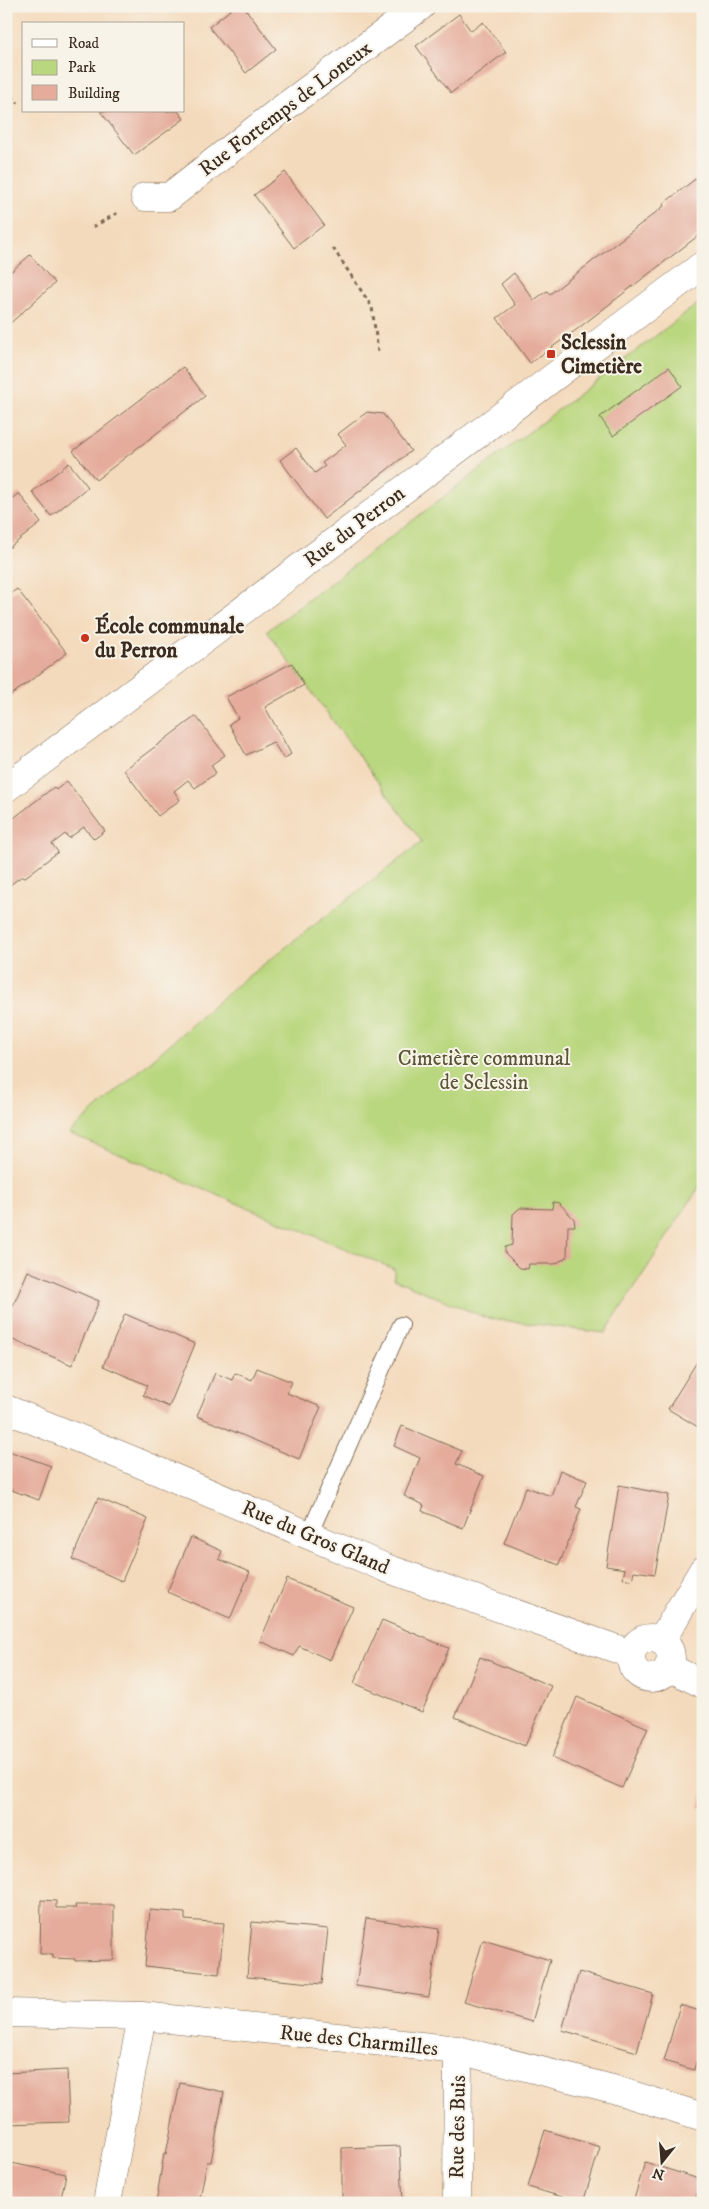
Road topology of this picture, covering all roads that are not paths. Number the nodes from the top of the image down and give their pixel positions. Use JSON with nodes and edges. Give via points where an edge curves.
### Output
{"nodes":[{"id":1,"x":421,"y":6,"type":"edge"},
{"id":2,"x":145,"y":197,"type":"dead end"},
{"id":3,"x":703,"y":264,"type":"edge"},
{"id":4,"x":6,"y":788,"type":"edge"},
{"id":5,"x":401,"y":1325,"type":"dead end"},
{"id":6,"x":6,"y":1409,"type":"edge"},
{"id":7,"x":310,"y":1535,"type":"junction"},
{"id":8,"x":703,"y":1570,"type":"edge"},
{"id":9,"x":661,"y":1640,"type":"junction"},
{"id":10,"x":631,"y":1654,"type":"junction"},
{"id":11,"x":668,"y":1667,"type":"junction"},
{"id":12,"x":703,"y":1684,"type":"edge"},
{"id":13,"x":6,"y":2013,"type":"edge"},
{"id":14,"x":142,"y":2016,"type":"junction"},
{"id":15,"x":458,"y":2050,"type":"junction"},
{"id":16,"x":703,"y":2116,"type":"edge"},
{"id":17,"x":107,"y":2203,"type":"edge"},
{"id":18,"x":457,"y":2203,"type":"edge"}],
"edges":[{"from":1,"to":2,"type":"street","name":"Rue Fortemps de Loneux","via":[[169,197]]},
{"from":3,"to":4,"type":"street","name":"Rue du Perron"},
{"from":5,"to":7,"type":"lane"},
{"from":6,"to":7,"type":"street","name":"Rue du Gros Gland"},
{"from":7,"to":10,"type":"street","name":"Rue du Gros Gland","via":[[386,1568]]},
{"from":8,"to":9,"type":"street"},
{"from":9,"to":10,"type":"street","via":[[644,1638],[636,1643]]},
{"from":9,"to":11,"type":"street","via":[[670,1654]]},
{"from":10,"to":11,"type":"street","via":[[635,1671],[647,1677],[660,1676]]},
{"from":11,"to":12,"type":"street"},
{"from":13,"to":14,"type":"street","name":"Rue des Charmilles"},
{"from":14,"to":15,"type":"street","name":"Rue des Charmilles"},
{"from":14,"to":17,"type":"street"},
{"from":15,"to":16,"type":"street","name":"Rue des Charmilles","via":[[613,2089]]},
{"from":15,"to":18,"type":"street","name":"Rue des Buis"}]}
